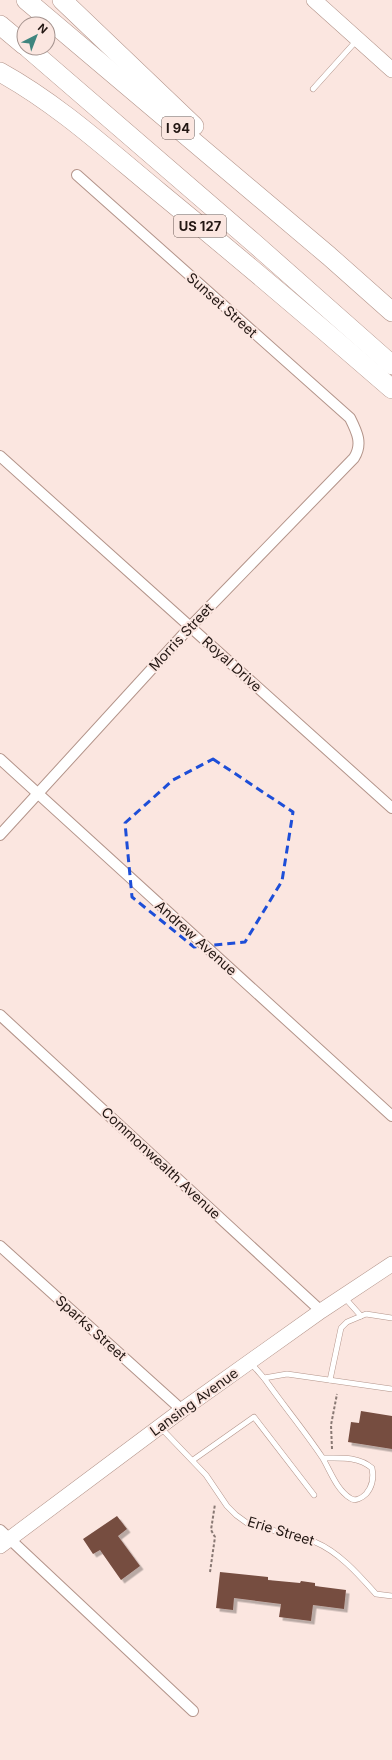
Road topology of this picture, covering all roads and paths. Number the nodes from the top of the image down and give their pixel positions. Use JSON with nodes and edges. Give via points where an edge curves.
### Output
{"nodes":[{"id":1,"x":26,"y":0,"type":"edge"},
{"id":2,"x":62,"y":0,"type":"edge"},
{"id":3,"x":314,"y":0,"type":"edge"},
{"id":4,"x":0,"y":25,"type":"edge"},
{"id":5,"x":16,"y":38,"type":"edge"},
{"id":6,"x":357,"y":39,"type":"junction"},
{"id":7,"x":37,"y":56,"type":"edge"},
{"id":8,"x":392,"y":70,"type":"edge"},
{"id":9,"x":0,"y":72,"type":"edge"},
{"id":10,"x":313,"y":88,"type":"dead end"},
{"id":11,"x":77,"y":175,"type":"dead end"},
{"id":12,"x":329,"y":256,"type":"junction"},
{"id":13,"x":392,"y":312,"type":"edge"},
{"id":14,"x":392,"y":365,"type":"edge"},
{"id":15,"x":392,"y":389,"type":"edge"},
{"id":16,"x":359,"y":440,"type":"joint"},
{"id":17,"x":0,"y":456,"type":"edge"},
{"id":18,"x":190,"y":627,"type":"junction"},
{"id":19,"x":0,"y":759,"type":"edge"},
{"id":20,"x":38,"y":794,"type":"junction"},
{"id":21,"x":392,"y":808,"type":"edge"},
{"id":22,"x":0,"y":835,"type":"edge"},
{"id":23,"x":0,"y":1015,"type":"edge"},
{"id":24,"x":392,"y":1116,"type":"edge"},
{"id":25,"x":0,"y":1246,"type":"edge"},
{"id":26,"x":392,"y":1264,"type":"edge"},
{"id":27,"x":344,"y":1295,"type":"junction"},
{"id":28,"x":321,"y":1311,"type":"junction"},
{"id":29,"x":361,"y":1316,"type":"junction"},
{"id":30,"x":392,"y":1318,"type":"edge"},
{"id":31,"x":250,"y":1362,"type":"junction"},
{"id":32,"x":264,"y":1378,"type":"junction"},
{"id":33,"x":330,"y":1380,"type":"junction"},
{"id":34,"x":392,"y":1389,"type":"edge"},
{"id":35,"x":337,"y":1394,"type":"dead end"},
{"id":36,"x":182,"y":1410,"type":"junction"},
{"id":37,"x":160,"y":1427,"type":"junction"},
{"id":38,"x":332,"y":1448,"type":"dead end"},
{"id":39,"x":322,"y":1458,"type":"junction"},
{"id":40,"x":193,"y":1460,"type":"junction"},
{"id":41,"x":314,"y":1495,"type":"dead end"},
{"id":42,"x":215,"y":1504,"type":"dead end"},
{"id":43,"x":3,"y":1538,"type":"edge"},
{"id":44,"x":210,"y":1572,"type":"dead end"},
{"id":45,"x":392,"y":1596,"type":"edge"},
{"id":46,"x":193,"y":1711,"type":"dead end"}],
"edges":[{"from":1,"to":12,"type":"highway","number":"I 94"},
{"from":2,"to":12,"type":"highway"},
{"from":3,"to":6,"type":"main road"},
{"from":4,"to":5,"type":"highway"},
{"from":6,"to":8,"type":"main road"},
{"from":6,"to":10,"type":"lane"},
{"from":7,"to":14,"type":"highway","number":"I 94"},
{"from":9,"to":15,"type":"highway","number":"US 127","via":[[72,120],[288,298]]},
{"from":11,"to":16,"type":"street","name":"Sunset Street","via":[[350,418]]},
{"from":12,"to":13,"type":"highway","number":"I 94"},
{"from":16,"to":18,"type":"street","name":"Morris Street","via":[[354,458]]},
{"from":17,"to":18,"type":"street","name":"Royal Drive"},
{"from":18,"to":20,"type":"street","name":"Morris Street"},
{"from":18,"to":21,"type":"street","name":"Royal Drive"},
{"from":19,"to":20,"type":"street","name":"Andrew Avenue"},
{"from":20,"to":22,"type":"street","name":"Morris Street"},
{"from":20,"to":24,"type":"street","name":"Andrew Avenue"},
{"from":23,"to":28,"type":"street","name":"Commonwealth Avenue"},
{"from":25,"to":36,"type":"street","name":"Sparks Street"},
{"from":26,"to":27,"type":"main road","name":"Lansing Avenue"},
{"from":27,"to":28,"type":"main road","name":"Lansing Avenue"},
{"from":27,"to":29,"type":"lane"},
{"from":28,"to":31,"type":"main road","name":"Lansing Avenue"},
{"from":29,"to":30,"type":"lane","via":[[366,1314]]},
{"from":29,"to":33,"type":"lane","via":[[347,1322],[341,1328]]},
{"from":31,"to":32,"type":"lane"},
{"from":31,"to":36,"type":"main road","name":"Lansing Avenue"},
{"from":32,"to":33,"type":"lane","via":[[286,1374]]},
{"from":32,"to":39,"type":"lane"},
{"from":33,"to":34,"type":"lane"},
{"from":35,"to":38,"type":"path","via":[[331,1425]]},
{"from":36,"to":37,"type":"main road","name":"Lansing Avenue"},
{"from":37,"to":40,"type":"lane","name":"Erie Street"},
{"from":37,"to":43,"type":"main road","name":"Lansing Avenue"},
{"from":39,"to":39,"type":"lane","via":[[355,1459],[366,1463],[372,1468],[373,1474],[369,1490],[357,1500],[350,1499]]},
{"from":40,"to":41,"type":"lane","via":[[254,1418]]},
{"from":40,"to":45,"type":"lane","name":"Erie Street","via":[[227,1506],[247,1524],[324,1546],[360,1576],[376,1594]]},
{"from":42,"to":44,"type":"path","via":[[211,1530],[215,1537]]},
{"from":43,"to":46,"type":"street"}]}
